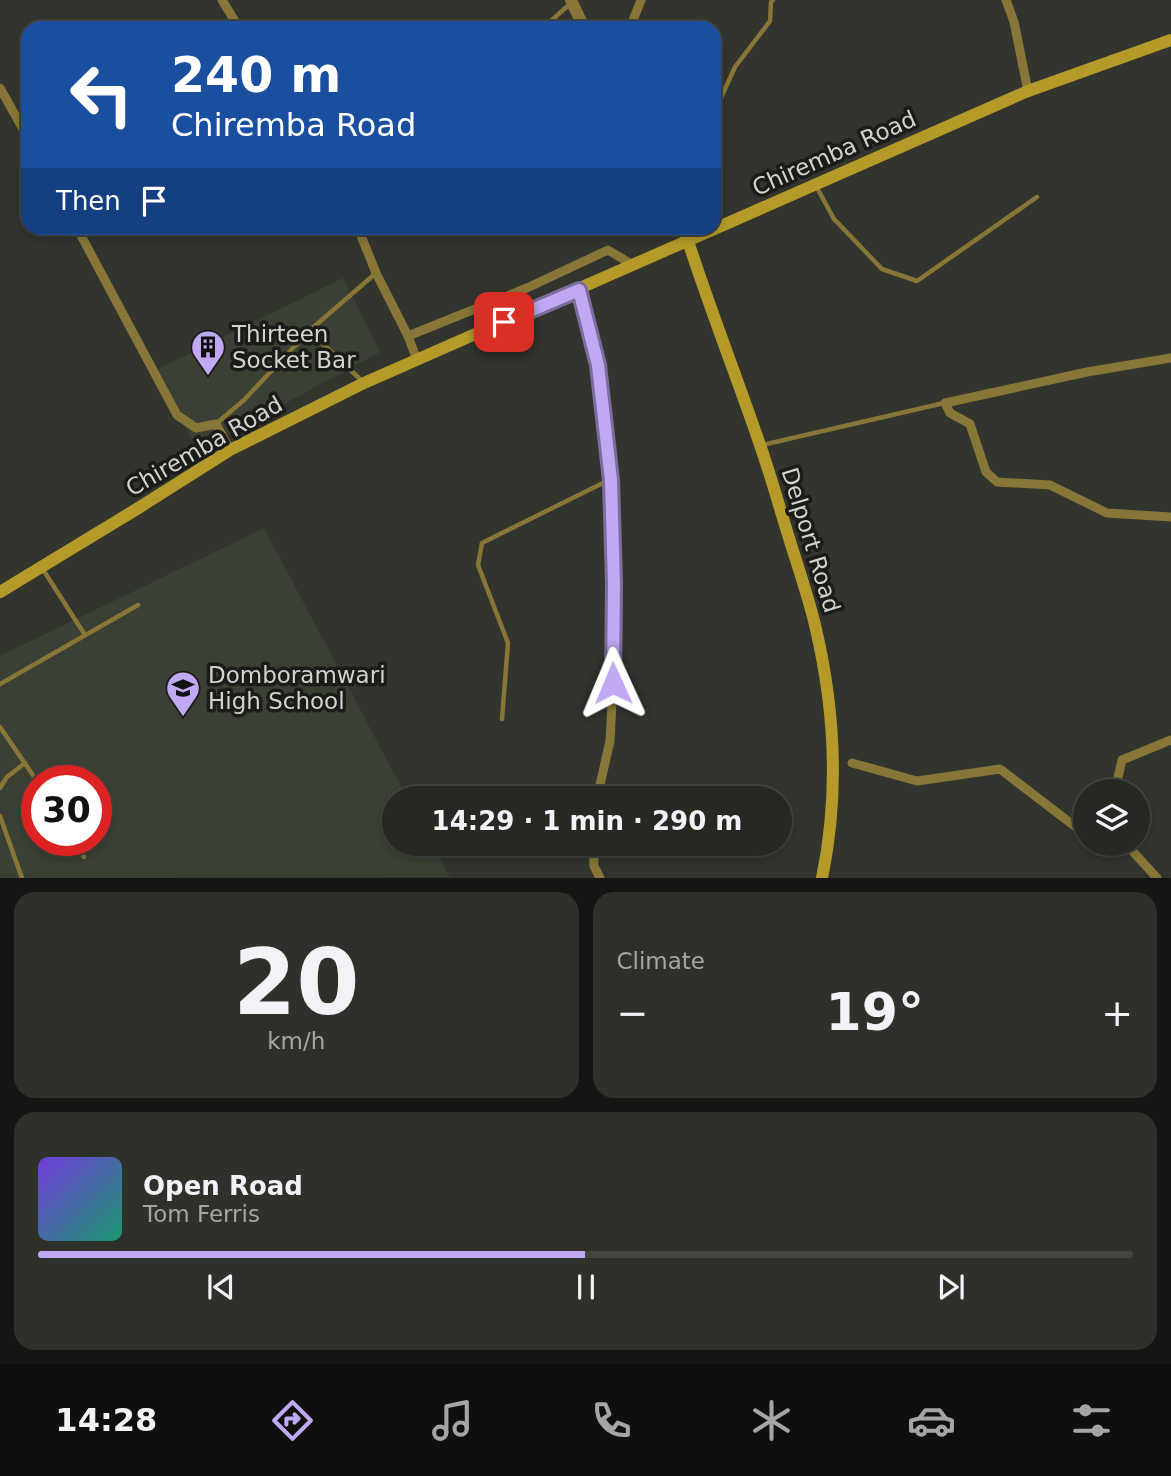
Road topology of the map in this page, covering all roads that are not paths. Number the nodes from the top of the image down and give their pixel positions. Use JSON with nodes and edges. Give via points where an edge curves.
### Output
{"nodes":[{"id":1,"x":222,"y":0,"type":"edge"},
{"id":2,"x":641,"y":0,"type":"edge"},
{"id":3,"x":1006,"y":0,"type":"edge"},
{"id":4,"x":571,"y":1,"type":"edge"},
{"id":5,"x":771,"y":1,"type":"edge"},
{"id":6,"x":235,"y":21,"type":"edge"},
{"id":7,"x":550,"y":21,"type":"edge"},
{"id":8,"x":581,"y":21,"type":"edge"},
{"id":9,"x":633,"y":21,"type":"edge"},
{"id":10,"x":1171,"y":40,"type":"edge"},
{"id":11,"x":0,"y":88,"type":"edge"},
{"id":12,"x":1028,"y":92,"type":"junction"},
{"id":13,"x":721,"y":98,"type":"edge"},
{"id":14,"x":21,"y":126,"type":"edge"},
{"id":15,"x":815,"y":184,"type":"junction"},
{"id":16,"x":1037,"y":197,"type":"dead end"},
{"id":17,"x":721,"y":226,"type":"edge"},
{"id":18,"x":81,"y":235,"type":"edge"},
{"id":19,"x":361,"y":235,"type":"edge"},
{"id":20,"x":686,"y":235,"type":"edge"},
{"id":21,"x":701,"y":235,"type":"edge"},
{"id":22,"x":688,"y":241,"type":"junction"},
{"id":23,"x":633,"y":265,"type":"junction"},
{"id":24,"x":376,"y":273,"type":"junction"},
{"id":25,"x":579,"y":290,"type":"junction"},
{"id":26,"x":309,"y":331,"type":"junction"},
{"id":27,"x":408,"y":336,"type":"junction"},
{"id":28,"x":1171,"y":358,"type":"edge"},
{"id":29,"x":417,"y":359,"type":"junction"},
{"id":30,"x":364,"y":383,"type":"junction"},
{"id":31,"x":945,"y":403,"type":"junction"},
{"id":32,"x":216,"y":424,"type":"junction"},
{"id":33,"x":761,"y":446,"type":"junction"},
{"id":34,"x":230,"y":450,"type":"junction"},
{"id":35,"x":611,"y":480,"type":"junction"},
{"id":36,"x":1171,"y":517,"type":"edge"},
{"id":37,"x":42,"y":567,"type":"junction"},
{"id":38,"x":0,"y":592,"type":"edge"},
{"id":39,"x":138,"y":605,"type":"dead end"},
{"id":40,"x":85,"y":635,"type":"junction"},
{"id":41,"x":0,"y":684,"type":"edge"},
{"id":42,"x":502,"y":719,"type":"dead end"},
{"id":43,"x":0,"y":727,"type":"edge"},
{"id":44,"x":1171,"y":740,"type":"edge"},
{"id":45,"x":25,"y":763,"type":"joint"},
{"id":46,"x":852,"y":763,"type":"dead end"},
{"id":47,"x":1118,"y":779,"type":"edge"},
{"id":48,"x":600,"y":786,"type":"edge"},
{"id":49,"x":0,"y":788,"type":"edge"},
{"id":50,"x":0,"y":816,"type":"edge"},
{"id":51,"x":1073,"y":825,"type":"edge"},
{"id":52,"x":594,"y":856,"type":"edge"},
{"id":53,"x":1137,"y":856,"type":"edge"},
{"id":54,"x":23,"y":877,"type":"edge"},
{"id":55,"x":600,"y":877,"type":"edge"},
{"id":56,"x":822,"y":877,"type":"edge"},
{"id":57,"x":1157,"y":877,"type":"edge"}],
"edges":[{"from":1,"to":6,"type":"street"},
{"from":2,"to":9,"type":"street"},
{"from":3,"to":12,"type":"street"},
{"from":4,"to":7,"type":"lane"},
{"from":4,"to":8,"type":"street"},
{"from":5,"to":13,"type":"lane","via":[[770,21],[735,67]]},
{"from":10,"to":12,"type":"main road","name":"Chiremba Road"},
{"from":11,"to":14,"type":"street"},
{"from":12,"to":15,"type":"main road","name":"Chiremba Road"},
{"from":15,"to":16,"type":"lane","via":[[834,219],[882,269],[917,281]]},
{"from":15,"to":17,"type":"main road","name":"Chiremba Road"},
{"from":18,"to":32,"type":"street","via":[[177,415],[196,428]]},
{"from":19,"to":24,"type":"street"},
{"from":20,"to":22,"type":"street","name":"Delport Road"},
{"from":21,"to":22,"type":"main road","name":"Chiremba Road"},
{"from":22,"to":23,"type":"main road","name":"Chiremba Road"},
{"from":22,"to":33,"type":"main road","name":"Delport Road"},
{"from":23,"to":25,"type":"main road","name":"Chiremba Road"},
{"from":23,"to":27,"type":"street","via":[[608,250]]},
{"from":24,"to":26,"type":"lane"},
{"from":24,"to":27,"type":"street"},
{"from":25,"to":29,"type":"main road","name":"Chiremba Road"},
{"from":25,"to":35,"type":"lane","via":[[598,365]]},
{"from":26,"to":30,"type":"lane"},
{"from":26,"to":32,"type":"lane"},
{"from":27,"to":29,"type":"street"},
{"from":28,"to":31,"type":"street"},
{"from":29,"to":30,"type":"main road","name":"Chiremba Road"},
{"from":30,"to":34,"type":"main road","name":"Chiremba Road"},
{"from":31,"to":33,"type":"lane"},
{"from":31,"to":36,"type":"street","via":[[950,413],[970,424],[986,472],[997,482],[1050,485],[1107,513]]},
{"from":32,"to":34,"type":"street"},
{"from":33,"to":56,"type":"main road","name":"Delport Road","via":[[814,622],[830,706],[833,807]]},
{"from":34,"to":37,"type":"main road","name":"Chiremba Road"},
{"from":35,"to":42,"type":"lane","via":[[482,543],[478,565],[508,643]]},
{"from":35,"to":48,"type":"street","via":[[613,683],[610,741]]},
{"from":37,"to":38,"type":"main road","name":"Chiremba Road"},
{"from":37,"to":40,"type":"lane"},
{"from":39,"to":40,"type":"lane"},
{"from":40,"to":41,"type":"lane"},
{"from":43,"to":45,"type":"lane"},
{"from":44,"to":47,"type":"street","via":[[1122,760]]},
{"from":45,"to":49,"type":"lane"},
{"from":46,"to":51,"type":"street","via":[[917,781],[1000,769]]},
{"from":50,"to":54,"type":"lane"},
{"from":52,"to":55,"type":"street"},
{"from":53,"to":57,"type":"street"}]}
